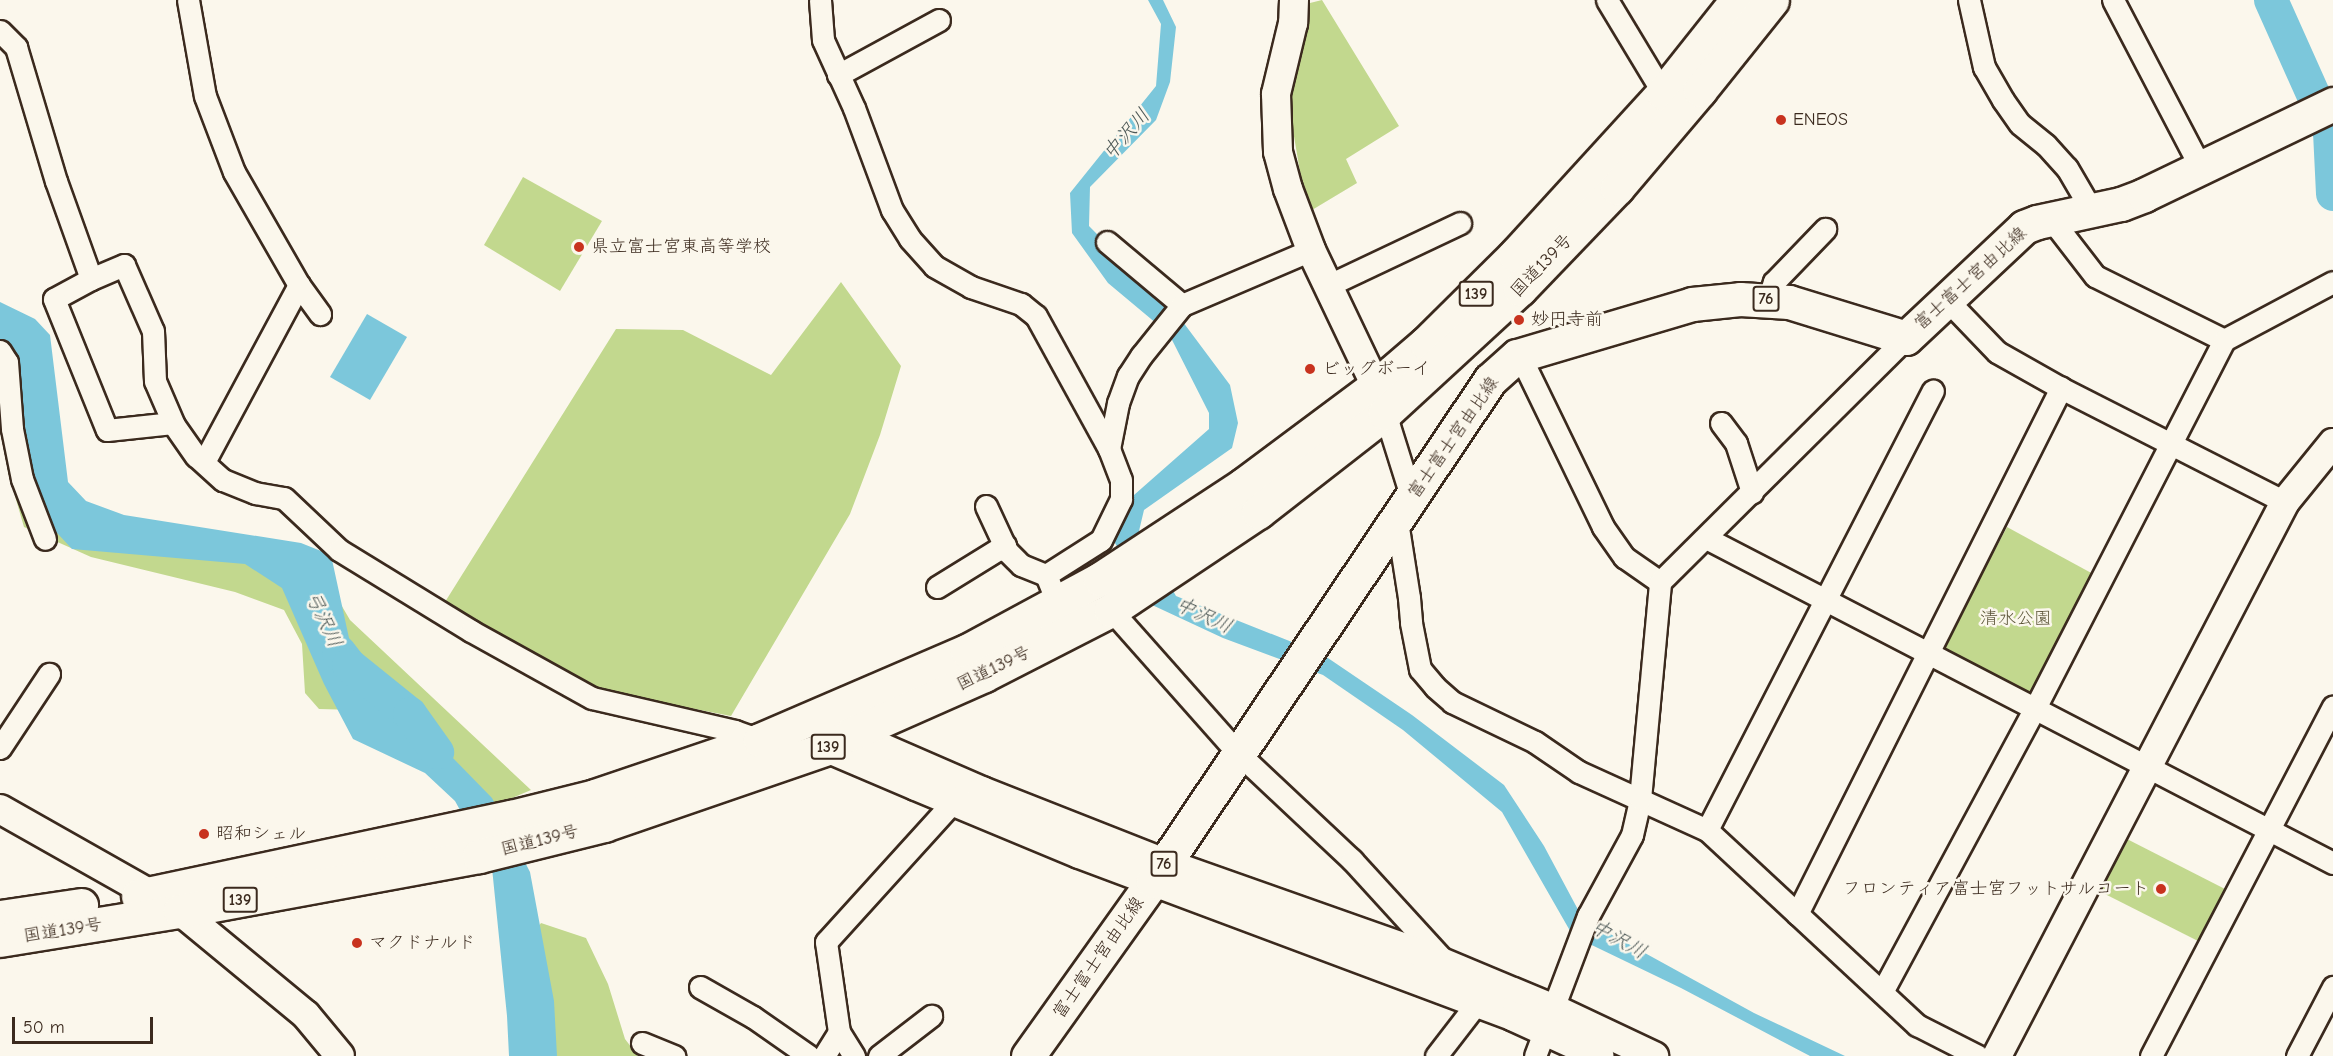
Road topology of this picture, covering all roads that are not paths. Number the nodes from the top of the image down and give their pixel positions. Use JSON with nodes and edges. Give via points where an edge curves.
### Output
{"nodes":[{"id":1,"x":188,"y":0,"type":"edge"},
{"id":2,"x":820,"y":0,"type":"edge"},
{"id":3,"x":1294,"y":0,"type":"edge"},
{"id":4,"x":1607,"y":0,"type":"edge"},
{"id":5,"x":1737,"y":0,"type":"edge"},
{"id":6,"x":1772,"y":0,"type":"edge"},
{"id":7,"x":1969,"y":0,"type":"edge"},
{"id":8,"x":2113,"y":0,"type":"edge"},
{"id":9,"x":939,"y":20,"type":"dead end"},
{"id":10,"x":0,"y":31,"type":"edge"},
{"id":11,"x":838,"y":75,"type":"junction"},
{"id":12,"x":1663,"y":93,"type":"junction"},
{"id":13,"x":2323,"y":109,"type":"edge"},
{"id":14,"x":2202,"y":170,"type":"junction"},
{"id":15,"x":2091,"y":209,"type":"junction"},
{"id":16,"x":2051,"y":219,"type":"junction"},
{"id":17,"x":1460,"y":223,"type":"dead end"},
{"id":18,"x":1825,"y":229,"type":"dead end"},
{"id":19,"x":1107,"y":242,"type":"dead end"},
{"id":20,"x":1311,"y":250,"type":"junction"},
{"id":21,"x":91,"y":279,"type":"junction"},
{"id":22,"x":2333,"y":282,"type":"edge"},
{"id":23,"x":299,"y":285,"type":"junction"},
{"id":24,"x":1329,"y":285,"type":"junction"},
{"id":25,"x":1768,"y":300,"type":"junction"},
{"id":26,"x":1947,"y":300,"type":"junction"},
{"id":27,"x":1182,"y":305,"type":"junction"},
{"id":28,"x":320,"y":314,"type":"dead end"},
{"id":29,"x":1906,"y":338,"type":"junction"},
{"id":30,"x":2224,"y":340,"type":"junction"},
{"id":31,"x":0,"y":351,"type":"edge"},
{"id":32,"x":1518,"y":356,"type":"junction"},
{"id":33,"x":2061,"y":388,"type":"junction"},
{"id":34,"x":1933,"y":391,"type":"dead end"},
{"id":35,"x":1381,"y":399,"type":"junction"},
{"id":36,"x":173,"y":423,"type":"junction"},
{"id":37,"x":1721,"y":423,"type":"dead end"},
{"id":38,"x":2333,"y":443,"type":"edge"},
{"id":39,"x":2171,"y":445,"type":"junction"},
{"id":40,"x":1109,"y":449,"type":"junction"},
{"id":41,"x":204,"y":462,"type":"junction"},
{"id":42,"x":1752,"y":492,"type":"junction"},
{"id":43,"x":2285,"y":502,"type":"junction"},
{"id":44,"x":986,"y":506,"type":"dead end"},
{"id":45,"x":1404,"y":510,"type":"junction"},
{"id":46,"x":1706,"y":538,"type":"junction"},
{"id":47,"x":45,"y":539,"type":"dead end"},
{"id":48,"x":1005,"y":545,"type":"junction"},
{"id":49,"x":1173,"y":550,"type":"junction"},
{"id":50,"x":1660,"y":582,"type":"junction"},
{"id":51,"x":937,"y":587,"type":"dead end"},
{"id":52,"x":1052,"y":588,"type":"junction"},
{"id":53,"x":1825,"y":598,"type":"junction"},
{"id":54,"x":1114,"y":608,"type":"junction"},
{"id":55,"x":1929,"y":655,"type":"junction"},
{"id":56,"x":49,"y":674,"type":"dead end"},
{"id":57,"x":2333,"y":707,"type":"edge"},
{"id":58,"x":2034,"y":710,"type":"junction"},
{"id":59,"x":839,"y":729,"type":"junction"},
{"id":60,"x":760,"y":740,"type":"junction"},
{"id":61,"x":0,"y":748,"type":"edge"},
{"id":62,"x":1237,"y":752,"type":"junction"},
{"id":63,"x":2148,"y":768,"type":"junction"},
{"id":64,"x":1640,"y":800,"type":"junction"},
{"id":65,"x":954,"y":801,"type":"junction"},
{"id":66,"x":0,"y":809,"type":"edge"},
{"id":67,"x":2270,"y":828,"type":"junction"},
{"id":68,"x":1707,"y":830,"type":"junction"},
{"id":69,"x":516,"y":831,"type":"junction"},
{"id":70,"x":2333,"y":862,"type":"edge"},
{"id":71,"x":1159,"y":872,"type":"junction"},
{"id":72,"x":150,"y":894,"type":"junction"},
{"id":73,"x":180,"y":911,"type":"junction"},
{"id":74,"x":1797,"y":914,"type":"junction"},
{"id":75,"x":0,"y":917,"type":"edge"},
{"id":76,"x":0,"y":940,"type":"edge"},
{"id":77,"x":1447,"y":966,"type":"junction"},
{"id":78,"x":700,"y":987,"type":"dead end"},
{"id":79,"x":2333,"y":987,"type":"edge"},
{"id":80,"x":1882,"y":992,"type":"junction"},
{"id":81,"x":1477,"y":1003,"type":"junction"},
{"id":82,"x":931,"y":1016,"type":"dead end"},
{"id":83,"x":1543,"y":1031,"type":"edge"},
{"id":84,"x":839,"y":1032,"type":"junction"},
{"id":85,"x":642,"y":1043,"type":"dead end"},
{"id":86,"x":340,"y":1056,"type":"edge"},
{"id":87,"x":674,"y":1056,"type":"edge"},
{"id":88,"x":809,"y":1056,"type":"edge"},
{"id":89,"x":824,"y":1056,"type":"edge"},
{"id":90,"x":854,"y":1056,"type":"edge"},
{"id":91,"x":879,"y":1056,"type":"edge"},
{"id":92,"x":1028,"y":1056,"type":"edge"},
{"id":93,"x":1436,"y":1056,"type":"edge"},
{"id":94,"x":1599,"y":1056,"type":"edge"},
{"id":95,"x":1654,"y":1056,"type":"edge"},
{"id":96,"x":1978,"y":1056,"type":"edge"},
{"id":97,"x":1997,"y":1056,"type":"edge"},
{"id":98,"x":2151,"y":1056,"type":"edge"},
{"id":99,"x":2297,"y":1056,"type":"edge"}],
"edges":[{"from":1,"to":23,"type":"street","via":[[205,96],[234,172]]},
{"from":2,"to":11,"type":"street","via":[[823,40]]},
{"from":3,"to":20,"type":"street","via":[[1293,23],[1276,94],[1275,123],[1288,189]]},
{"from":4,"to":12,"type":"street"},
{"from":5,"to":12,"type":"main road","name":"国道139号","number":"139"},
{"from":6,"to":35,"type":"main road","name":"国道139号","number":"139","via":[[1617,188],[1520,289]]},
{"from":7,"to":15,"type":"street","via":[[1984,67],[2003,100],[2020,124],[2067,168]]},
{"from":8,"to":14,"type":"street"},
{"from":9,"to":11,"type":"street"},
{"from":10,"to":21,"type":"street","via":[[16,46],[56,181]]},
{"from":11,"to":40,"type":"street","via":[[892,210],[910,239],[934,266],[971,286],[1021,304],[1036,316]]},
{"from":12,"to":35,"type":"main road","name":"国道139号","number":"139","via":[[1497,274],[1426,343]]},
{"from":13,"to":14,"type":"main road","name":"富士富士宮由比線"},
{"from":14,"to":15,"type":"main road","name":"富士富士宮由比線","via":[[2121,204]]},
{"from":15,"to":16,"type":"main road","name":"富士富士宮由比線"},
{"from":16,"to":26,"type":"main road","name":"富士富士宮由比線","via":[[2024,227]]},
{"from":16,"to":30,"type":"street","via":[[2095,276]]},
{"from":17,"to":24,"type":"street"},
{"from":18,"to":25,"type":"street","via":[[1774,282]]},
{"from":19,"to":27,"type":"street"},
{"from":20,"to":24,"type":"street"},
{"from":20,"to":27,"type":"street"},
{"from":21,"to":36,"type":"street","via":[[124,266],[153,331],[155,381]]},
{"from":21,"to":36,"type":"street","via":[[54,299],[107,430]]},
{"from":22,"to":30,"type":"street"},
{"from":23,"to":28,"type":"street"},
{"from":23,"to":41,"type":"street"},
{"from":24,"to":35,"type":"street"},
{"from":25,"to":29,"type":"main road","name":"富士富士宮由比線","number":"76","via":[[1831,313]]},
{"from":25,"to":32,"type":"main road","name":"富士富士宮由比線","number":"76","via":[[1692,304]]},
{"from":26,"to":29,"type":"main road","name":"富士富士宮由比線"},
{"from":26,"to":33,"type":"street","via":[[1997,352]]},
{"from":27,"to":40,"type":"street","via":[[1128,376]]},
{"from":29,"to":42,"type":"street"},
{"from":30,"to":39,"type":"street"},
{"from":31,"to":47,"type":"street","via":[[7,362],[12,429],[22,479]]},
{"from":32,"to":45,"type":"main road","name":"富士富士宮由比線","number":"76","via":[[1490,380]]},
{"from":32,"to":50,"type":"street","via":[[1603,527],[1624,557]]},
{"from":33,"to":39,"type":"street"},
{"from":33,"to":55,"type":"street"},
{"from":34,"to":53,"type":"street"},
{"from":35,"to":45,"type":"street"},
{"from":35,"to":49,"type":"main road","name":"国道139号","number":"139","via":[[1258,512]]},
{"from":36,"to":41,"type":"street"},
{"from":37,"to":42,"type":"street","via":[[1736,443]]},
{"from":38,"to":43,"type":"street"},
{"from":39,"to":43,"type":"street"},
{"from":39,"to":58,"type":"street"},
{"from":40,"to":52,"type":"street","via":[[1121,480],[1120,499],[1101,540]]},
{"from":41,"to":60,"type":"street","via":[[223,480],[255,493],[284,498],[339,550],[471,631],[592,698]]},
{"from":42,"to":46,"type":"street"},
{"from":43,"to":63,"type":"street"},
{"from":44,"to":48,"type":"street"},
{"from":45,"to":62,"type":"main road","name":"富士富士宮由比線","number":"76"},
{"from":45,"to":64,"type":"street","via":[[1411,622],[1420,669],[1452,702],[1535,742],[1579,772]]},
{"from":46,"to":50,"type":"street"},
{"from":46,"to":53,"type":"street"},
{"from":48,"to":51,"type":"street"},
{"from":48,"to":52,"type":"street","via":[[1020,565]]},
{"from":49,"to":52,"type":"main road","name":"国道139号","number":"139","via":[[1104,576]]},
{"from":49,"to":54,"type":"main road","name":"国道139号","number":"139"},
{"from":50,"to":64,"type":"street"},
{"from":52,"to":59,"type":"main road","name":"国道139号","number":"139","via":[[967,651]]},
{"from":53,"to":55,"type":"street"},
{"from":53,"to":68,"type":"street"},
{"from":54,"to":59,"type":"main road","name":"国道139号","number":"139","via":[[984,675]]},
{"from":54,"to":62,"type":"street"},
{"from":55,"to":58,"type":"street"},
{"from":55,"to":74,"type":"street"},
{"from":56,"to":61,"type":"street"},
{"from":57,"to":67,"type":"street"},
{"from":58,"to":63,"type":"street"},
{"from":58,"to":80,"type":"street"},
{"from":59,"to":60,"type":"main road","name":"国道139号","number":"139"},
{"from":59,"to":65,"type":"street"},
{"from":59,"to":69,"type":"main road","name":"国道139号","number":"139","via":[[604,825]]},
{"from":59,"to":71,"type":"street"},
{"from":60,"to":69,"type":"main road","name":"国道139号","number":"139","via":[[595,796]]},
{"from":62,"to":71,"type":"main road","name":"富士富士宮由比線","number":"76"},
{"from":62,"to":77,"type":"street","via":[[1352,860],[1427,939]]},
{"from":63,"to":67,"type":"street"},
{"from":63,"to":97,"type":"street"},
{"from":64,"to":68,"type":"street"},
{"from":64,"to":83,"type":"street","via":[[1632,835],[1591,911]]},
{"from":65,"to":71,"type":"street"},
{"from":65,"to":84,"type":"street","via":[[826,942]]},
{"from":66,"to":72,"type":"street"},
{"from":67,"to":70,"type":"street"},
{"from":67,"to":98,"type":"street"},
{"from":68,"to":74,"type":"street"},
{"from":69,"to":72,"type":"main road","name":"国道139号","number":"139","via":[[466,827]]},
{"from":69,"to":73,"type":"main road","name":"国道139号","number":"139","via":[[479,856]]},
{"from":71,"to":77,"type":"street","via":[[1333,921]]},
{"from":71,"to":81,"type":"street"},
{"from":71,"to":92,"type":"main road","name":"富士富士宮由比線","number":"76"},
{"from":72,"to":73,"type":"street"},
{"from":72,"to":75,"type":"main road","name":"国道139号","number":"139"},
{"from":73,"to":76,"type":"main road","name":"国道139号","number":"139"},
{"from":73,"to":86,"type":"street","via":[[306,1015]]},
{"from":74,"to":80,"type":"street"},
{"from":77,"to":83,"type":"street"},
{"from":78,"to":88,"type":"street"},
{"from":79,"to":99,"type":"street"},
{"from":80,"to":96,"type":"street","via":[[1917,1025]]},
{"from":81,"to":83,"type":"street"},
{"from":81,"to":93,"type":"street"},
{"from":82,"to":91,"type":"street"},
{"from":83,"to":94,"type":"street"},
{"from":83,"to":95,"type":"street"},
{"from":84,"to":89,"type":"street"},
{"from":84,"to":90,"type":"street"},
{"from":85,"to":87,"type":"street"}]}
